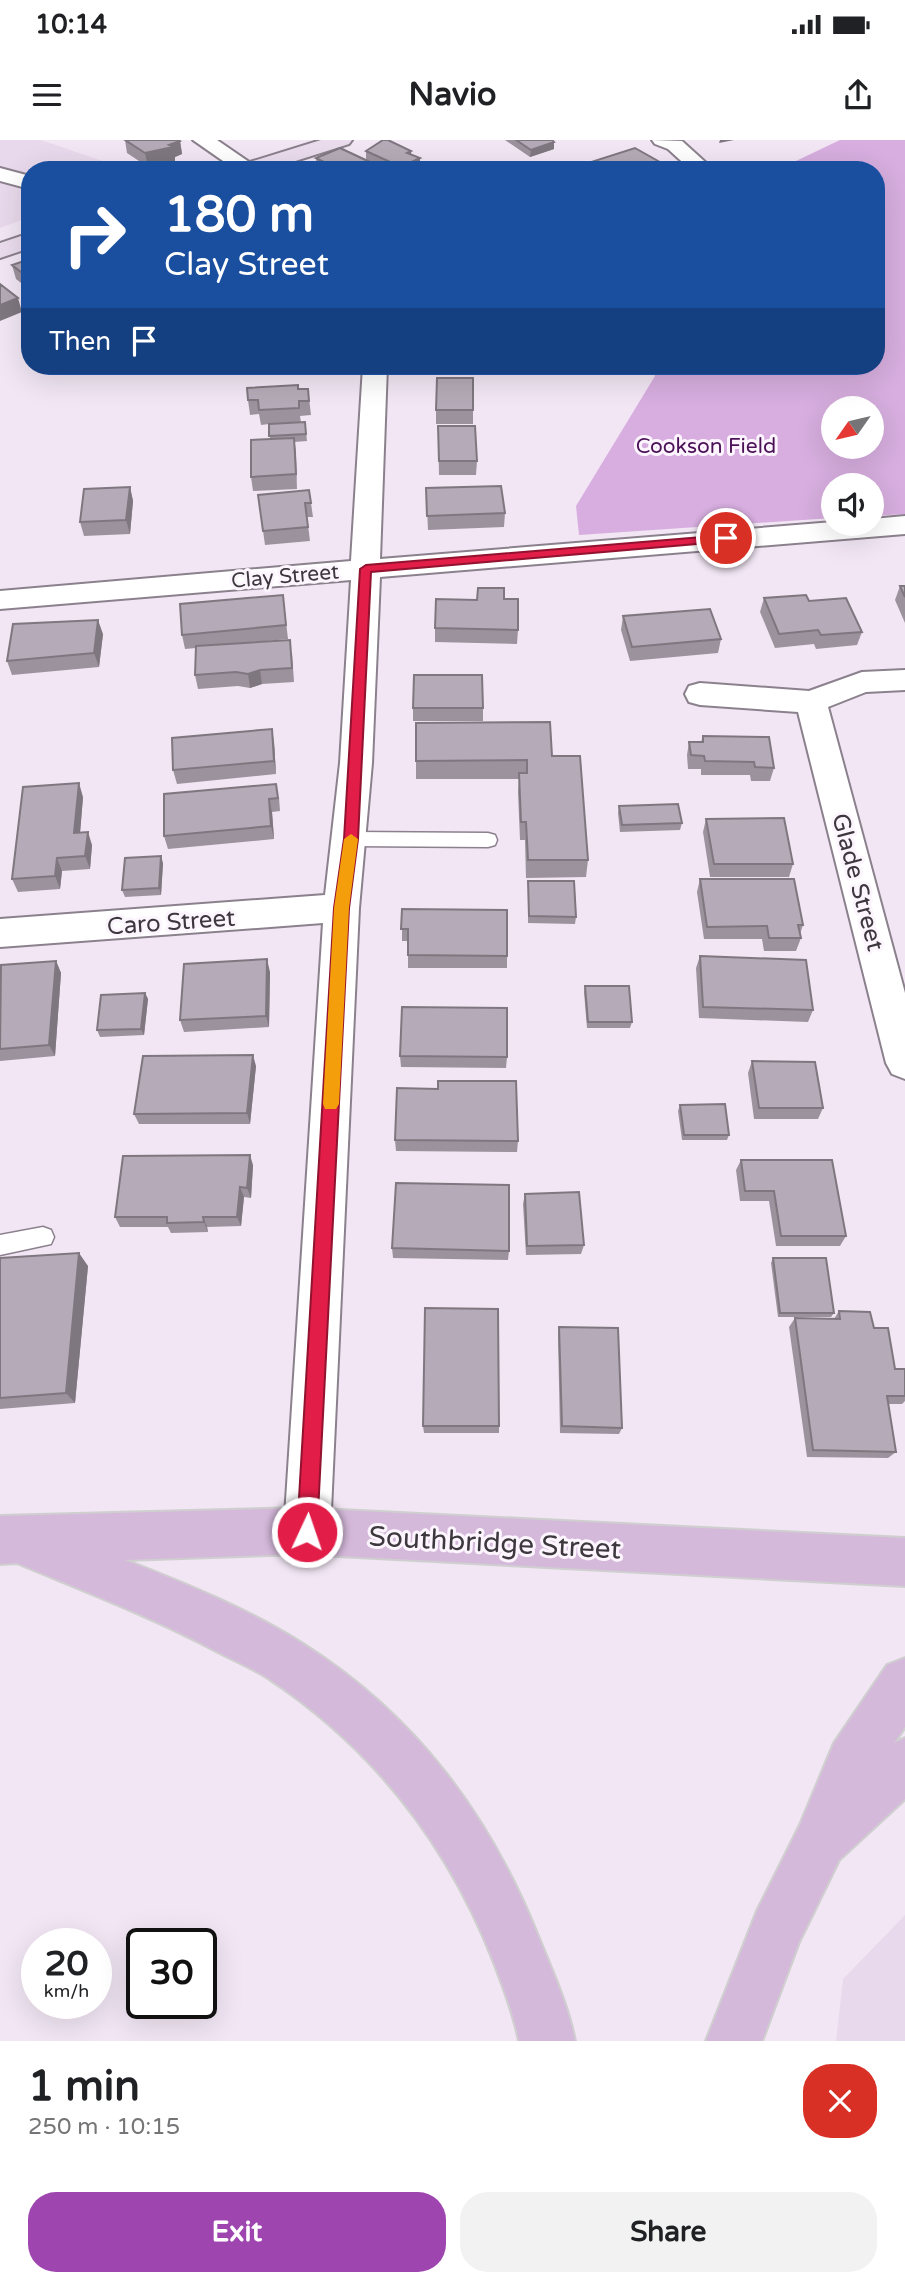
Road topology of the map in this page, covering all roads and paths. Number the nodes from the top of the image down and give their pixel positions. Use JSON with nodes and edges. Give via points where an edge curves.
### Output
{"nodes":[{"id":1,"x":203,"y":140,"type":"edge"},
{"id":2,"x":342,"y":140,"type":"edge"},
{"id":3,"x":662,"y":140,"type":"edge"},
{"id":4,"x":234,"y":161,"type":"edge"},
{"id":5,"x":272,"y":161,"type":"edge"},
{"id":6,"x":694,"y":161,"type":"edge"},
{"id":7,"x":0,"y":174,"type":"edge"},
{"id":8,"x":21,"y":180,"type":"edge"},
{"id":9,"x":21,"y":243,"type":"edge"},
{"id":10,"x":0,"y":251,"type":"edge"},
{"id":11,"x":375,"y":375,"type":"edge"},
{"id":12,"x":905,"y":525,"type":"edge"},
{"id":13,"x":366,"y":569,"type":"junction"},
{"id":14,"x":0,"y":600,"type":"edge"},
{"id":15,"x":905,"y":680,"type":"edge"},
{"id":16,"x":700,"y":694,"type":"dead end"},
{"id":17,"x":811,"y":702,"type":"junction"},
{"id":18,"x":351,"y":839,"type":"junction"},
{"id":19,"x":488,"y":840,"type":"dead end"},
{"id":20,"x":341,"y":908,"type":"junction"},
{"id":21,"x":0,"y":933,"type":"edge"},
{"id":22,"x":905,"y":1063,"type":"edge"},
{"id":23,"x":43,"y":1237,"type":"dead end"},
{"id":24,"x":0,"y":1245,"type":"edge"},
{"id":25,"x":307,"y":1532,"type":"junction"},
{"id":26,"x":8,"y":1540,"type":"edge"},
{"id":27,"x":905,"y":1562,"type":"edge"},
{"id":28,"x":905,"y":1684,"type":"edge"},
{"id":29,"x":905,"y":1764,"type":"edge"},
{"id":30,"x":820,"y":1841,"type":"junction"},
{"id":31,"x":547,"y":2041,"type":"edge"},
{"id":32,"x":734,"y":2041,"type":"edge"}],
"edges":[{"from":1,"to":4,"type":"street"},
{"from":2,"to":5,"type":"street"},
{"from":3,"to":6,"type":"street"},
{"from":7,"to":8,"type":"street"},
{"from":9,"to":10,"type":"street"},
{"from":11,"to":13,"type":"street"},
{"from":12,"to":13,"type":"street","name":"Clay Street"},
{"from":13,"to":14,"type":"street","name":"Clay Street"},
{"from":13,"to":18,"type":"street"},
{"from":15,"to":17,"type":"street","via":[[862,682]]},
{"from":16,"to":17,"type":"street"},
{"from":17,"to":22,"type":"street","name":"Glade Street"},
{"from":18,"to":19,"type":"lane"},
{"from":18,"to":20,"type":"street"},
{"from":20,"to":21,"type":"street","name":"Caro Street"},
{"from":20,"to":25,"type":"street"},
{"from":23,"to":24,"type":"lane"},
{"from":25,"to":26,"type":"main road","name":"Southbridge Street"},
{"from":25,"to":27,"type":"main road","name":"Southbridge Street"},
{"from":26,"to":31,"type":"main road","via":[[180,1606],[284,1660],[331,1694],[398,1755],[438,1802],[496,1898],[542,2016]]},
{"from":28,"to":30,"type":"main road","via":[[852,1762]]},
{"from":29,"to":30,"type":"main road"},
{"from":30,"to":32,"type":"main road","via":[[776,1930]]}]}
